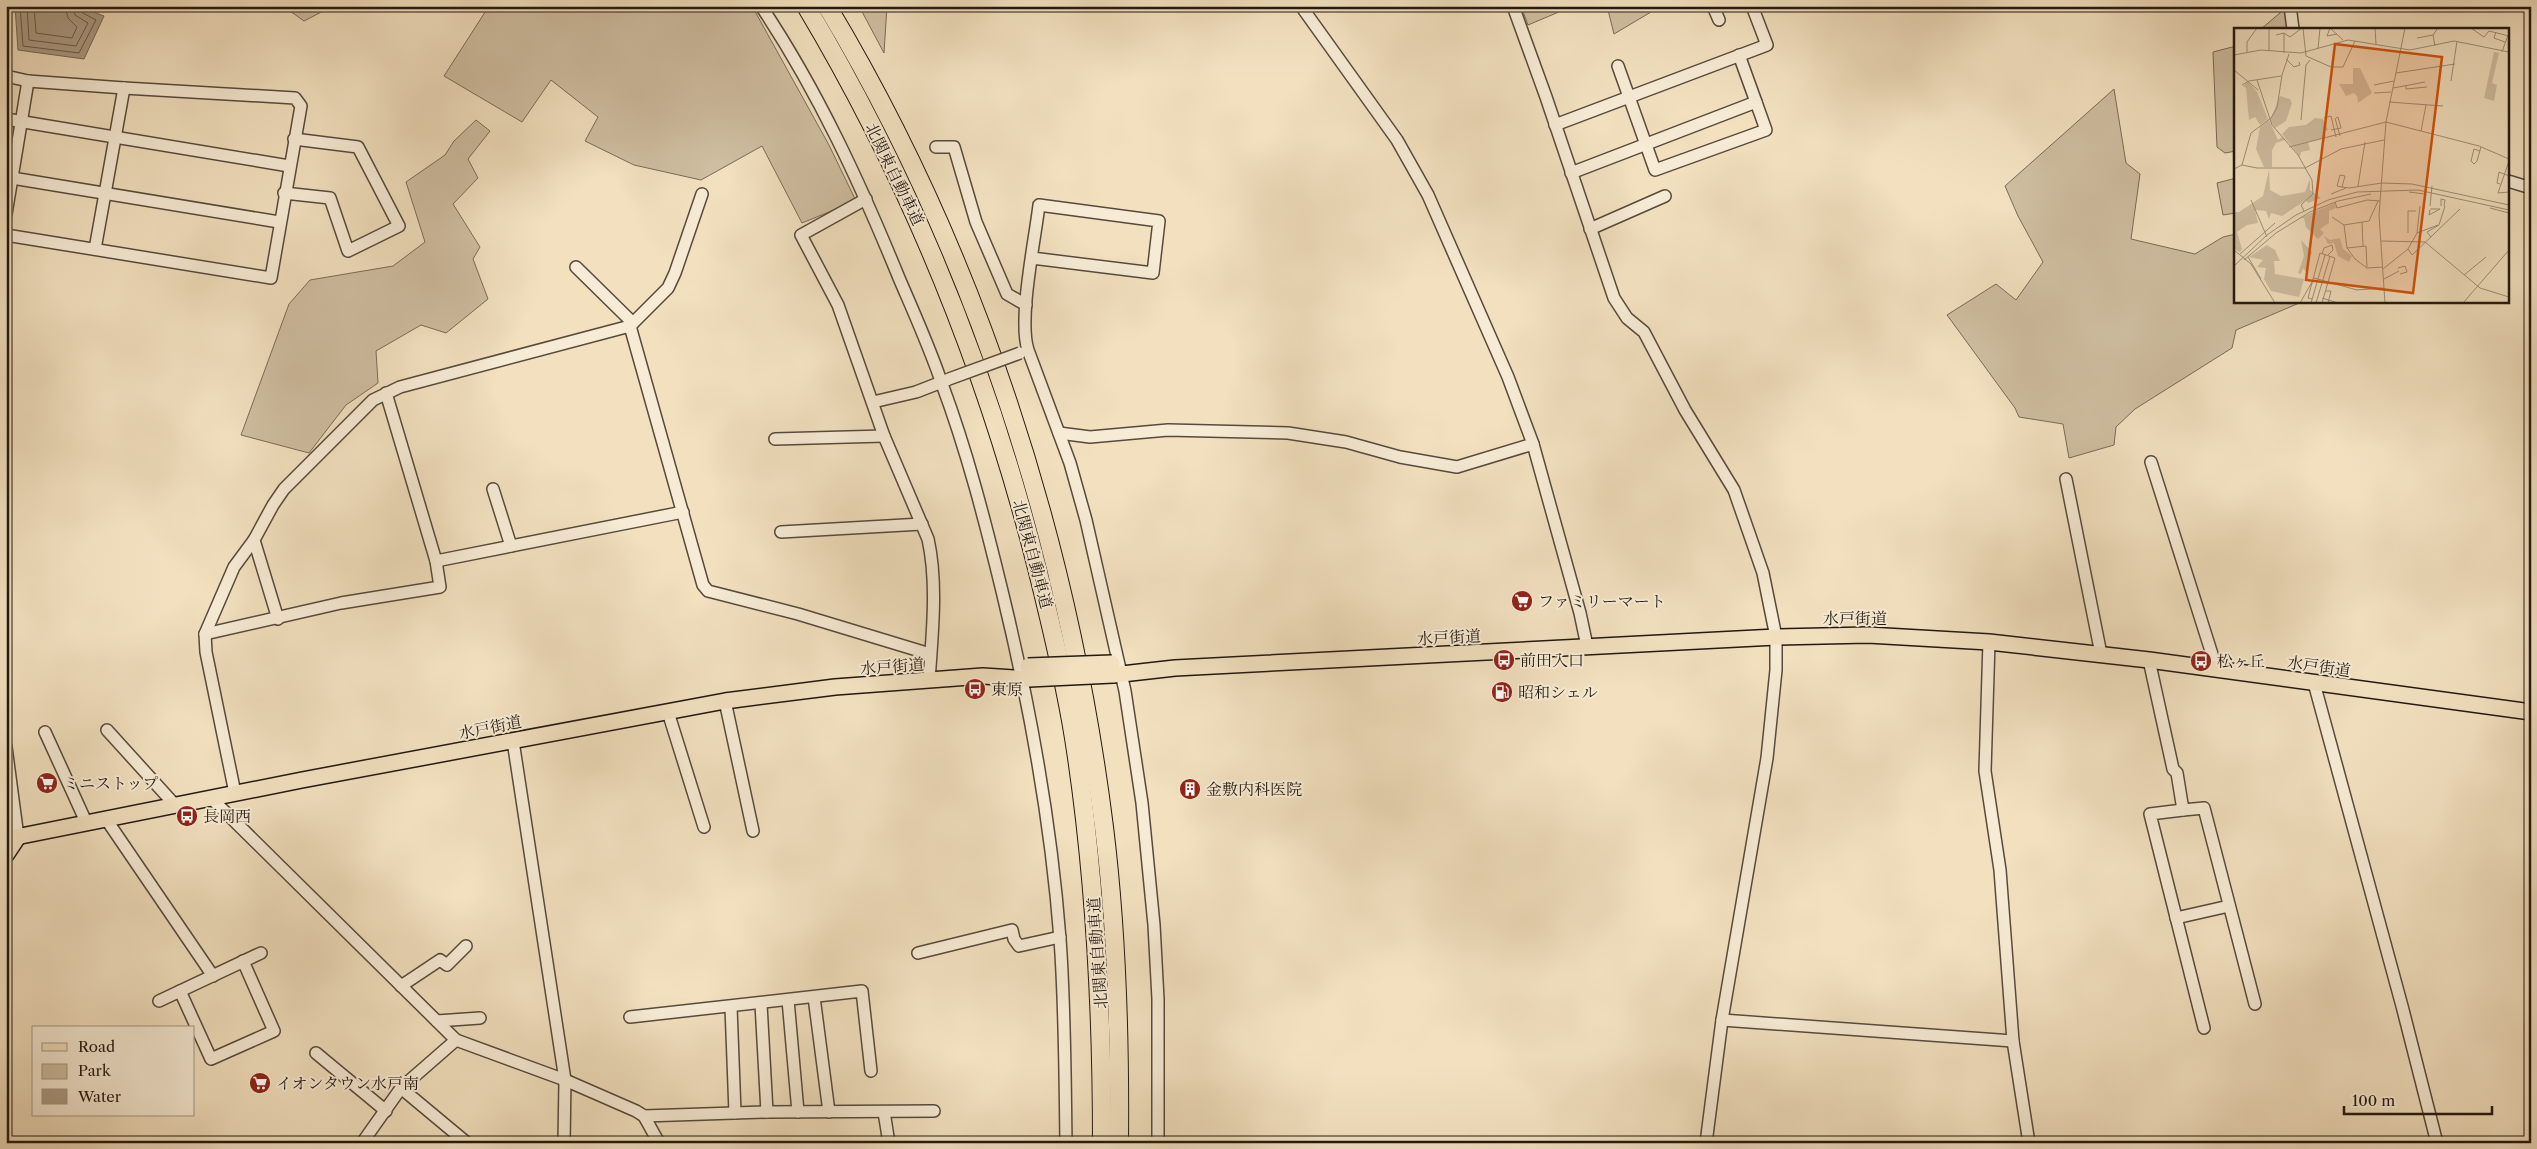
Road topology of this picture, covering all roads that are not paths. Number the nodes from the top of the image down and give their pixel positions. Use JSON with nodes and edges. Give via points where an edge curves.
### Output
{"nodes":[{"id":1,"x":761,"y":6,"type":"edge"},
{"id":2,"x":806,"y":6,"type":"edge"},
{"id":3,"x":827,"y":6,"type":"edge"},
{"id":4,"x":1301,"y":6,"type":"edge"},
{"id":5,"x":1513,"y":6,"type":"edge"},
{"id":6,"x":1713,"y":6,"type":"edge"},
{"id":7,"x":1752,"y":6,"type":"edge"},
{"id":8,"x":2290,"y":6,"type":"edge"},
{"id":9,"x":1719,"y":20,"type":"dead end"},
{"id":10,"x":2293,"y":28,"type":"edge"},
{"id":11,"x":1739,"y":56,"type":"junction"},
{"id":12,"x":1618,"y":66,"type":"dead end"},
{"id":13,"x":6,"y":76,"type":"edge"},
{"id":14,"x":28,"y":81,"type":"junction"},
{"id":15,"x":124,"y":88,"type":"junction"},
{"id":16,"x":1628,"y":97,"type":"junction"},
{"id":17,"x":1756,"y":102,"type":"junction"},
{"id":18,"x":6,"y":119,"type":"edge"},
{"id":19,"x":22,"y":122,"type":"junction"},
{"id":20,"x":1555,"y":125,"type":"junction"},
{"id":21,"x":114,"y":137,"type":"junction"},
{"id":22,"x":294,"y":138,"type":"junction"},
{"id":23,"x":1646,"y":144,"type":"junction"},
{"id":24,"x":936,"y":147,"type":"dead end"},
{"id":25,"x":289,"y":166,"type":"junction"},
{"id":26,"x":1571,"y":173,"type":"junction"},
{"id":27,"x":10,"y":178,"type":"edge"},
{"id":28,"x":2510,"y":182,"type":"edge"},
{"id":29,"x":2531,"y":188,"type":"edge"},
{"id":30,"x":284,"y":193,"type":"junction"},
{"id":31,"x":105,"y":194,"type":"junction"},
{"id":32,"x":702,"y":194,"type":"dead end"},
{"id":33,"x":1665,"y":196,"type":"dead end"},
{"id":34,"x":866,"y":199,"type":"junction"},
{"id":35,"x":6,"y":214,"type":"edge"},
{"id":36,"x":280,"y":222,"type":"junction"},
{"id":37,"x":1590,"y":229,"type":"junction"},
{"id":38,"x":6,"y":235,"type":"edge"},
{"id":39,"x":95,"y":249,"type":"junction"},
{"id":40,"x":1032,"y":258,"type":"junction"},
{"id":41,"x":576,"y":267,"type":"dead end"},
{"id":42,"x":1026,"y":305,"type":"junction"},
{"id":43,"x":632,"y":325,"type":"junction"},
{"id":44,"x":1024,"y":352,"type":"junction"},
{"id":45,"x":945,"y":380,"type":"junction"},
{"id":46,"x":386,"y":393,"type":"junction"},
{"id":47,"x":873,"y":402,"type":"junction"},
{"id":48,"x":1059,"y":433,"type":"junction"},
{"id":49,"x":884,"y":436,"type":"junction"},
{"id":50,"x":775,"y":438,"type":"dead end"},
{"id":51,"x":1534,"y":444,"type":"junction"},
{"id":52,"x":2151,"y":462,"type":"dead end"},
{"id":53,"x":2066,"y":479,"type":"dead end"},
{"id":54,"x":493,"y":489,"type":"dead end"},
{"id":55,"x":683,"y":512,"type":"junction"},
{"id":56,"x":922,"y":524,"type":"junction"},
{"id":57,"x":781,"y":532,"type":"dead end"},
{"id":58,"x":254,"y":540,"type":"junction"},
{"id":59,"x":511,"y":546,"type":"junction"},
{"id":60,"x":436,"y":560,"type":"junction"},
{"id":61,"x":278,"y":619,"type":"junction"},
{"id":62,"x":205,"y":634,"type":"junction"},
{"id":63,"x":1776,"y":637,"type":"junction"},
{"id":64,"x":1989,"y":642,"type":"junction"},
{"id":65,"x":1586,"y":646,"type":"junction"},
{"id":66,"x":930,"y":654,"type":"junction"},
{"id":67,"x":2101,"y":654,"type":"junction"},
{"id":68,"x":2149,"y":660,"type":"junction"},
{"id":69,"x":1117,"y":669,"type":"junction"},
{"id":70,"x":2217,"y":670,"type":"junction"},
{"id":71,"x":1025,"y":673,"type":"junction"},
{"id":72,"x":929,"y":681,"type":"junction"},
{"id":73,"x":2314,"y":683,"type":"junction"},
{"id":74,"x":725,"y":701,"type":"junction"},
{"id":75,"x":668,"y":712,"type":"junction"},
{"id":76,"x":2531,"y":712,"type":"edge"},
{"id":77,"x":107,"y":730,"type":"dead end"},
{"id":78,"x":45,"y":732,"type":"dead end"},
{"id":79,"x":514,"y":741,"type":"junction"},
{"id":80,"x":6,"y":747,"type":"edge"},
{"id":81,"x":235,"y":793,"type":"junction"},
{"id":82,"x":211,"y":798,"type":"junction"},
{"id":83,"x":176,"y":805,"type":"junction"},
{"id":84,"x":2183,"y":810,"type":"junction"},
{"id":85,"x":106,"y":820,"type":"junction"},
{"id":86,"x":87,"y":824,"type":"junction"},
{"id":87,"x":704,"y":827,"type":"dead end"},
{"id":88,"x":753,"y":831,"type":"dead end"},
{"id":89,"x":12,"y":838,"type":"edge"},
{"id":90,"x":6,"y":856,"type":"edge"},
{"id":91,"x":2229,"y":906,"type":"junction"},
{"id":92,"x":2176,"y":918,"type":"junction"},
{"id":93,"x":1060,"y":937,"type":"junction"},
{"id":94,"x":466,"y":946,"type":"dead end"},
{"id":95,"x":261,"y":953,"type":"dead end"},
{"id":96,"x":918,"y":953,"type":"dead end"},
{"id":97,"x":244,"y":961,"type":"junction"},
{"id":98,"x":213,"y":976,"type":"junction"},
{"id":99,"x":401,"y":986,"type":"junction"},
{"id":100,"x":180,"y":991,"type":"junction"},
{"id":101,"x":814,"y":997,"type":"junction"},
{"id":102,"x":788,"y":1000,"type":"junction"},
{"id":103,"x":159,"y":1001,"type":"dead end"},
{"id":104,"x":761,"y":1004,"type":"junction"},
{"id":105,"x":2255,"y":1004,"type":"dead end"},
{"id":106,"x":731,"y":1006,"type":"junction"},
{"id":107,"x":630,"y":1017,"type":"dead end"},
{"id":108,"x":480,"y":1018,"type":"dead end"},
{"id":109,"x":1722,"y":1020,"type":"junction"},
{"id":110,"x":437,"y":1021,"type":"junction"},
{"id":111,"x":2204,"y":1028,"type":"dead end"},
{"id":112,"x":456,"y":1040,"type":"junction"},
{"id":113,"x":2013,"y":1041,"type":"junction"},
{"id":114,"x":316,"y":1053,"type":"dead end"},
{"id":115,"x":871,"y":1071,"type":"dead end"},
{"id":116,"x":565,"y":1080,"type":"junction"},
{"id":117,"x":401,"y":1088,"type":"junction"},
{"id":118,"x":386,"y":1111,"type":"junction"},
{"id":119,"x":934,"y":1111,"type":"dead end"},
{"id":120,"x":767,"y":1112,"type":"junction"},
{"id":121,"x":798,"y":1112,"type":"junction"},
{"id":122,"x":829,"y":1112,"type":"junction"},
{"id":123,"x":884,"y":1112,"type":"junction"},
{"id":124,"x":735,"y":1114,"type":"junction"},
{"id":125,"x":644,"y":1116,"type":"junction"},
{"id":126,"x":362,"y":1143,"type":"edge"},
{"id":127,"x":467,"y":1143,"type":"edge"},
{"id":128,"x":564,"y":1143,"type":"edge"},
{"id":129,"x":659,"y":1143,"type":"edge"},
{"id":130,"x":889,"y":1143,"type":"edge"},
{"id":131,"x":1066,"y":1143,"type":"edge"},
{"id":132,"x":1102,"y":1143,"type":"edge"},
{"id":133,"x":1119,"y":1143,"type":"edge"},
{"id":134,"x":1158,"y":1143,"type":"edge"},
{"id":135,"x":1706,"y":1143,"type":"edge"},
{"id":136,"x":2029,"y":1143,"type":"edge"},
{"id":137,"x":2437,"y":1143,"type":"edge"}],
"edges":[{"from":1,"to":34,"type":"street","via":[[820,107]]},
{"from":2,"to":132,"type":"highway","name":"北関東自動車道","via":[[874,128],[916,215],[970,346],[1025,520],[1059,662],[1086,829],[1100,992]]},
{"from":3,"to":133,"type":"highway","name":"北関東自動車道","via":[[893,127],[958,270],[1014,422],[1070,624],[1104,828],[1118,994]]},
{"from":4,"to":51,"type":"street","via":[[1415,168],[1508,377]]},
{"from":5,"to":20,"type":"street"},
{"from":6,"to":9,"type":"street"},
{"from":7,"to":11,"type":"street","via":[[1767,45]]},
{"from":8,"to":10,"type":"street"},
{"from":11,"to":16,"type":"street"},
{"from":11,"to":17,"type":"street"},
{"from":12,"to":16,"type":"street"},
{"from":13,"to":14,"type":"street"},
{"from":14,"to":15,"type":"street"},
{"from":14,"to":19,"type":"street"},
{"from":15,"to":21,"type":"street"},
{"from":15,"to":22,"type":"street","via":[[295,98],[301,106]]},
{"from":16,"to":20,"type":"street"},
{"from":16,"to":23,"type":"street"},
{"from":17,"to":23,"type":"street"},
{"from":17,"to":23,"type":"street","via":[[1766,130],[1655,170]]},
{"from":18,"to":19,"type":"street"},
{"from":19,"to":21,"type":"street"},
{"from":19,"to":27,"type":"street"},
{"from":20,"to":26,"type":"street"},
{"from":21,"to":25,"type":"street"},
{"from":21,"to":31,"type":"street"},
{"from":22,"to":25,"type":"street"},
{"from":22,"to":30,"type":"street","via":[[358,147],[399,226],[348,250],[330,198]]},
{"from":23,"to":26,"type":"street"},
{"from":24,"to":42,"type":"street","via":[[954,147],[976,222],[1007,294]]},
{"from":25,"to":30,"type":"street"},
{"from":26,"to":37,"type":"street"},
{"from":27,"to":31,"type":"street"},
{"from":27,"to":35,"type":"street"},
{"from":28,"to":29,"type":"street"},
{"from":30,"to":36,"type":"street"},
{"from":31,"to":36,"type":"street"},
{"from":31,"to":39,"type":"street"},
{"from":32,"to":43,"type":"street","via":[[668,288]]},
{"from":33,"to":37,"type":"street"},
{"from":34,"to":45,"type":"street"},
{"from":34,"to":47,"type":"street","via":[[801,234],[838,305]]},
{"from":36,"to":39,"type":"street","via":[[270,278]]},
{"from":37,"to":63,"type":"street","via":[[1614,298],[1627,318],[1644,332],[1685,410],[1734,490],[1763,574]]},
{"from":38,"to":39,"type":"street"},
{"from":40,"to":40,"type":"street","via":[[1154,273],[1159,221],[1039,205]]},
{"from":40,"to":42,"type":"street"},
{"from":41,"to":43,"type":"street"},
{"from":42,"to":44,"type":"street"},
{"from":43,"to":46,"type":"street"},
{"from":43,"to":55,"type":"street"},
{"from":44,"to":45,"type":"street","bridge":true},
{"from":44,"to":48,"type":"street"},
{"from":45,"to":47,"type":"street","via":[[916,392]]},
{"from":45,"to":71,"type":"street"},
{"from":46,"to":58,"type":"street","via":[[373,400],[284,489]]},
{"from":46,"to":60,"type":"street"},
{"from":47,"to":49,"type":"street"},
{"from":48,"to":51,"type":"street","via":[[1090,437],[1168,430],[1288,433],[1346,442],[1400,458],[1457,467]]},
{"from":48,"to":69,"type":"street","via":[[1086,520]]},
{"from":49,"to":50,"type":"street"},
{"from":49,"to":56,"type":"street"},
{"from":51,"to":65,"type":"street"},
{"from":52,"to":70,"type":"street"},
{"from":53,"to":67,"type":"street"},
{"from":54,"to":59,"type":"street"},
{"from":55,"to":59,"type":"street"},
{"from":55,"to":66,"type":"street","via":[[703,585],[708,591]]},
{"from":56,"to":57,"type":"street"},
{"from":56,"to":66,"type":"street","via":[[931,554]]},
{"from":58,"to":61,"type":"street"},
{"from":58,"to":62,"type":"street","via":[[234,567]]},
{"from":59,"to":60,"type":"street"},
{"from":60,"to":61,"type":"street","via":[[440,587],[340,603]]},
{"from":61,"to":62,"type":"street"},
{"from":62,"to":81,"type":"street"},
{"from":63,"to":64,"type":"main road","name":"水戸街道","via":[[1868,634]]},
{"from":63,"to":65,"type":"main road","name":"水戸街道"},
{"from":63,"to":109,"type":"street","via":[[1767,758]]},
{"from":64,"to":67,"type":"main road","name":"水戸街道"},
{"from":64,"to":113,"type":"street","via":[[1985,771],[2000,870]]},
{"from":65,"to":69,"type":"main road","name":"水戸街道"},
{"from":66,"to":72,"type":"street"},
{"from":67,"to":68,"type":"main road","name":"水戸街道"},
{"from":68,"to":70,"type":"main road","name":"水戸街道"},
{"from":68,"to":84,"type":"street"},
{"from":69,"to":71,"type":"main road","name":"水戸街道","bridge":true},
{"from":69,"to":134,"type":"street","via":[[1142,803],[1154,925]]},
{"from":70,"to":73,"type":"main road","name":"水戸街道"},
{"from":71,"to":72,"type":"main road","name":"水戸街道"},
{"from":71,"to":93,"type":"street","via":[[1047,819]]},
{"from":72,"to":74,"type":"main road","name":"水戸街道","via":[[835,687]]},
{"from":73,"to":76,"type":"main road","name":"水戸街道"},
{"from":73,"to":137,"type":"street"},
{"from":74,"to":75,"type":"main road","name":"水戸街道"},
{"from":74,"to":88,"type":"street"},
{"from":75,"to":79,"type":"main road","name":"水戸街道"},
{"from":75,"to":87,"type":"street"},
{"from":77,"to":83,"type":"street"},
{"from":78,"to":86,"type":"street"},
{"from":79,"to":81,"type":"main road","name":"水戸街道"},
{"from":79,"to":116,"type":"street"},
{"from":80,"to":89,"type":"street"},
{"from":81,"to":82,"type":"main road","name":"水戸街道"},
{"from":82,"to":83,"type":"main road","name":"水戸街道"},
{"from":82,"to":99,"type":"street"},
{"from":83,"to":85,"type":"main road","name":"水戸街道"},
{"from":84,"to":91,"type":"street","via":[[2204,808]]},
{"from":84,"to":92,"type":"street","via":[[2150,814]]},
{"from":85,"to":86,"type":"main road","name":"水戸街道"},
{"from":85,"to":98,"type":"street"},
{"from":86,"to":89,"type":"main road","name":"水戸街道"},
{"from":89,"to":90,"type":"main road"},
{"from":91,"to":92,"type":"street"},
{"from":91,"to":105,"type":"street"},
{"from":92,"to":111,"type":"street"},
{"from":93,"to":96,"type":"street","via":[[1019,946],[1012,930]]},
{"from":93,"to":131,"type":"street"},
{"from":94,"to":99,"type":"street","via":[[447,965],[440,960]]},
{"from":95,"to":97,"type":"street"},
{"from":97,"to":98,"type":"street"},
{"from":97,"to":100,"type":"street","via":[[274,1032],[212,1059]]},
{"from":98,"to":100,"type":"street"},
{"from":99,"to":110,"type":"street"},
{"from":100,"to":103,"type":"street"},
{"from":101,"to":102,"type":"street"},
{"from":101,"to":115,"type":"street","via":[[862,991]]},
{"from":101,"to":122,"type":"street"},
{"from":102,"to":104,"type":"street"},
{"from":102,"to":121,"type":"street"},
{"from":104,"to":106,"type":"street"},
{"from":104,"to":120,"type":"street"},
{"from":106,"to":107,"type":"street"},
{"from":106,"to":124,"type":"street"},
{"from":108,"to":110,"type":"street"},
{"from":109,"to":113,"type":"street"},
{"from":109,"to":135,"type":"street"},
{"from":110,"to":112,"type":"street"},
{"from":112,"to":116,"type":"street"},
{"from":112,"to":117,"type":"street"},
{"from":113,"to":136,"type":"street"},
{"from":114,"to":118,"type":"street"},
{"from":116,"to":125,"type":"street"},
{"from":116,"to":128,"type":"street"},
{"from":117,"to":118,"type":"street"},
{"from":117,"to":127,"type":"street"},
{"from":118,"to":126,"type":"street"},
{"from":119,"to":123,"type":"street"},
{"from":120,"to":121,"type":"street"},
{"from":120,"to":124,"type":"street"},
{"from":121,"to":122,"type":"street"},
{"from":122,"to":123,"type":"street"},
{"from":123,"to":130,"type":"street"},
{"from":124,"to":125,"type":"street"},
{"from":125,"to":129,"type":"street"}]}
